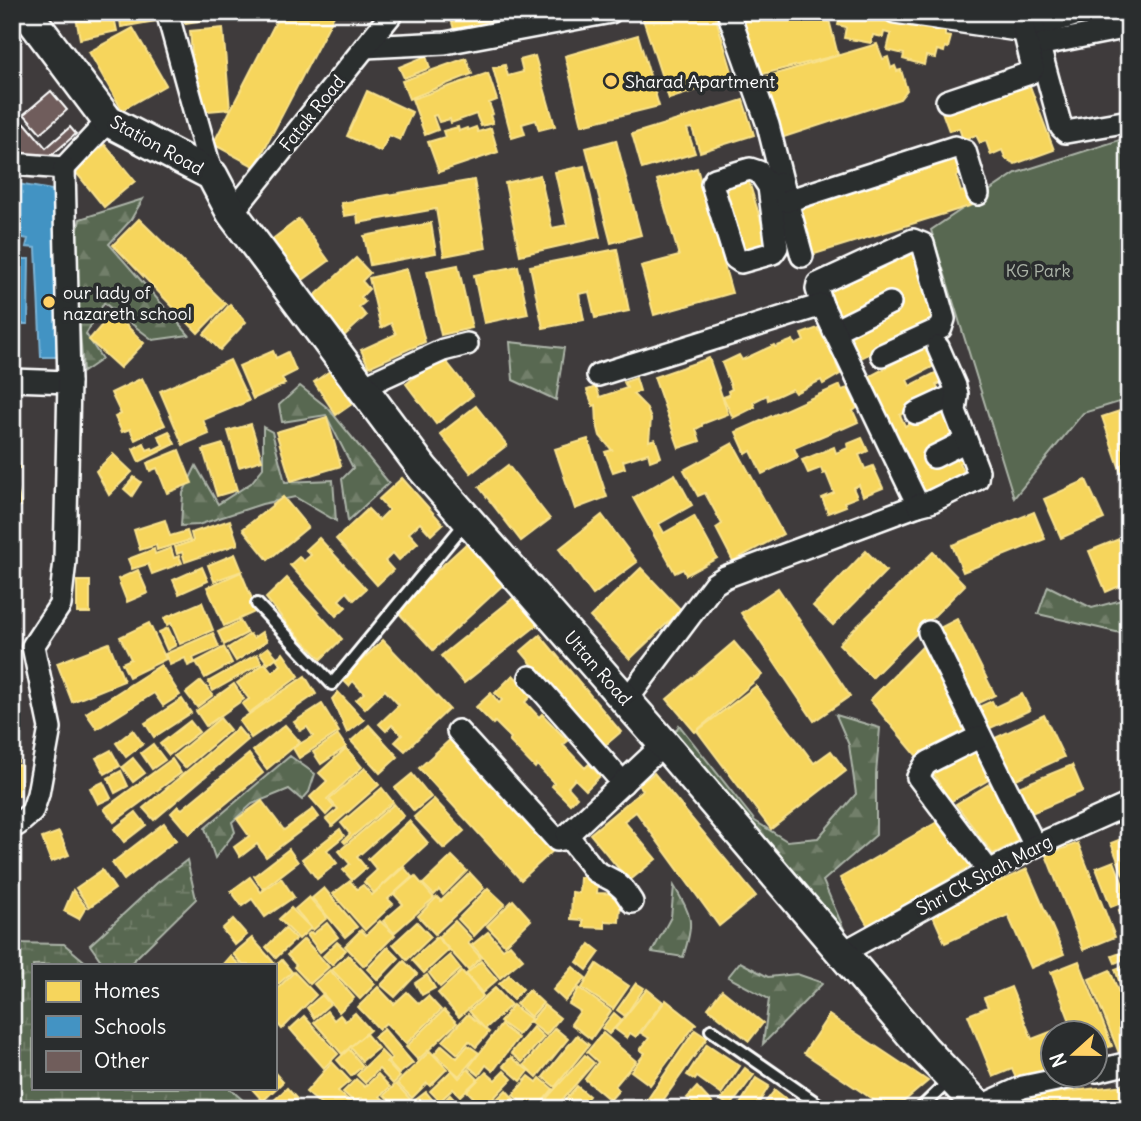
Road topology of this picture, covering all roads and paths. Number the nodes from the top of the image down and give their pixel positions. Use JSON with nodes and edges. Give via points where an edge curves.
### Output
{"nodes":[{"id":1,"x":26,"y":12,"type":"edge"},
{"id":2,"x":167,"y":12,"type":"edge"},
{"id":3,"x":393,"y":12,"type":"edge"},
{"id":4,"x":611,"y":12,"type":"edge"},
{"id":5,"x":728,"y":12,"type":"edge"},
{"id":6,"x":895,"y":12,"type":"edge"},
{"id":7,"x":1084,"y":12,"type":"edge"},
{"id":8,"x":931,"y":15,"type":"edge"},
{"id":9,"x":1129,"y":27,"type":"edge"},
{"id":10,"x":1031,"y":29,"type":"edge"},
{"id":11,"x":365,"y":47,"type":"junction"},
{"id":12,"x":947,"y":102,"type":"dead end"},
{"id":13,"x":108,"y":121,"type":"junction"},
{"id":14,"x":1129,"y":121,"type":"edge"},
{"id":15,"x":12,"y":164,"type":"edge"},
{"id":16,"x":64,"y":168,"type":"junction"},
{"id":17,"x":212,"y":175,"type":"junction"},
{"id":18,"x":779,"y":190,"type":"junction"},
{"id":19,"x":978,"y":194,"type":"dead end"},
{"id":20,"x":232,"y":214,"type":"junction"},
{"id":21,"x":802,"y":256,"type":"dead end"},
{"id":22,"x":890,"y":303,"type":"dead end"},
{"id":23,"x":822,"y":305,"type":"junction"},
{"id":24,"x":834,"y":331,"type":"junction"},
{"id":25,"x":467,"y":344,"type":"dead end"},
{"id":26,"x":938,"y":347,"type":"dead end"},
{"id":27,"x":882,"y":355,"type":"dead end"},
{"id":28,"x":598,"y":375,"type":"dead end"},
{"id":29,"x":12,"y":380,"type":"edge"},
{"id":30,"x":69,"y":382,"type":"junction"},
{"id":31,"x":362,"y":387,"type":"junction"},
{"id":32,"x":957,"y":394,"type":"junction"},
{"id":33,"x":916,"y":413,"type":"dead end"},
{"id":34,"x":966,"y":441,"type":"junction"},
{"id":35,"x":934,"y":457,"type":"dead end"},
{"id":36,"x":918,"y":505,"type":"junction"},
{"id":37,"x":468,"y":520,"type":"junction"},
{"id":38,"x":257,"y":604,"type":"dead end"},
{"id":39,"x":929,"y":632,"type":"dead end"},
{"id":40,"x":530,"y":677,"type":"dead end"},
{"id":41,"x":626,"y":701,"type":"junction"},
{"id":42,"x":458,"y":731,"type":"dead end"},
{"id":43,"x":979,"y":737,"type":"junction"},
{"id":44,"x":663,"y":744,"type":"junction"},
{"id":45,"x":623,"y":783,"type":"junction"},
{"id":46,"x":1129,"y":804,"type":"edge"},
{"id":47,"x":12,"y":824,"type":"edge"},
{"id":48,"x":567,"y":835,"type":"junction"},
{"id":49,"x":1035,"y":846,"type":"junction"},
{"id":50,"x":989,"y":872,"type":"junction"},
{"id":51,"x":632,"y":902,"type":"dead end"},
{"id":52,"x":842,"y":953,"type":"junction"},
{"id":53,"x":711,"y":1030,"type":"dead end"},
{"id":54,"x":1129,"y":1063,"type":"edge"},
{"id":55,"x":1110,"y":1068,"type":"edge"},
{"id":56,"x":952,"y":1079,"type":"junction"},
{"id":57,"x":1040,"y":1083,"type":"edge"},
{"id":58,"x":980,"y":1108,"type":"edge"},
{"id":59,"x":825,"y":1109,"type":"edge"},
{"id":60,"x":920,"y":1109,"type":"edge"}],
"edges":[{"from":1,"to":13,"type":"street","name":"Station Road"},
{"from":2,"to":17,"type":"street"},
{"from":3,"to":11,"type":"street","name":"Fatak Road"},
{"from":4,"to":11,"type":"street","via":[[445,43]]},
{"from":5,"to":18,"type":"street","via":[[768,125]]},
{"from":6,"to":8,"type":"street"},
{"from":7,"to":10,"type":"street"},
{"from":8,"to":10,"type":"street"},
{"from":9,"to":10,"type":"street"},
{"from":10,"to":12,"type":"street","via":[[1030,73]]},
{"from":10,"to":14,"type":"street","via":[[1066,132]]},
{"from":11,"to":20,"type":"street","name":"Fatak Road"},
{"from":13,"to":16,"type":"street"},
{"from":13,"to":17,"type":"street","name":"Station Road"},
{"from":15,"to":16,"type":"street"},
{"from":16,"to":30,"type":"street"},
{"from":17,"to":20,"type":"street","name":"Station Road"},
{"from":18,"to":19,"type":"street","via":[[955,147],[965,151]]},
{"from":18,"to":21,"type":"street"},
{"from":20,"to":31,"type":"street","name":"Uttan Road"},
{"from":22,"to":24,"type":"street"},
{"from":23,"to":24,"type":"street"},
{"from":23,"to":27,"type":"street","via":[[818,284],[913,240],[923,244],[944,319],[941,328]]},
{"from":23,"to":28,"type":"street"},
{"from":24,"to":36,"type":"street"},
{"from":25,"to":31,"type":"street","via":[[443,350]]},
{"from":26,"to":32,"type":"street"},
{"from":29,"to":30,"type":"street"},
{"from":30,"to":47,"type":"street","via":[[60,605],[33,646],[50,728],[32,812]]},
{"from":31,"to":37,"type":"street","name":"Uttan Road"},
{"from":32,"to":33,"type":"street"},
{"from":32,"to":34,"type":"street","via":[[955,411]]},
{"from":34,"to":35,"type":"street"},
{"from":34,"to":36,"type":"street","via":[[977,479]]},
{"from":36,"to":41,"type":"street","via":[[724,577],[714,584]]},
{"from":37,"to":38,"type":"lane","via":[[332,684]]},
{"from":37,"to":41,"type":"street","name":"Uttan Road"},
{"from":39,"to":43,"type":"street"},
{"from":40,"to":45,"type":"street"},
{"from":41,"to":44,"type":"street","name":"Uttan Road"},
{"from":42,"to":48,"type":"street","via":[[557,840]]},
{"from":43,"to":49,"type":"street"},
{"from":43,"to":50,"type":"street","via":[[929,762],[918,777]]},
{"from":44,"to":45,"type":"street"},
{"from":44,"to":52,"type":"street","name":"Uttan Road"},
{"from":45,"to":48,"type":"street"},
{"from":46,"to":49,"type":"street","name":"Shri CK Shah Marg"},
{"from":48,"to":51,"type":"street","via":[[595,871],[614,881]]},
{"from":49,"to":50,"type":"street","name":"Shri CK Shah Marg"},
{"from":50,"to":52,"type":"street","name":"Shri CK Shah Marg"},
{"from":52,"to":56,"type":"street","name":"Uttan Road"},
{"from":53,"to":59,"type":"lane"},
{"from":54,"to":55,"type":"street"},
{"from":56,"to":58,"type":"street","name":"Uttan Road"},
{"from":56,"to":60,"type":"lane"},
{"from":57,"to":58,"type":"street"}]}
